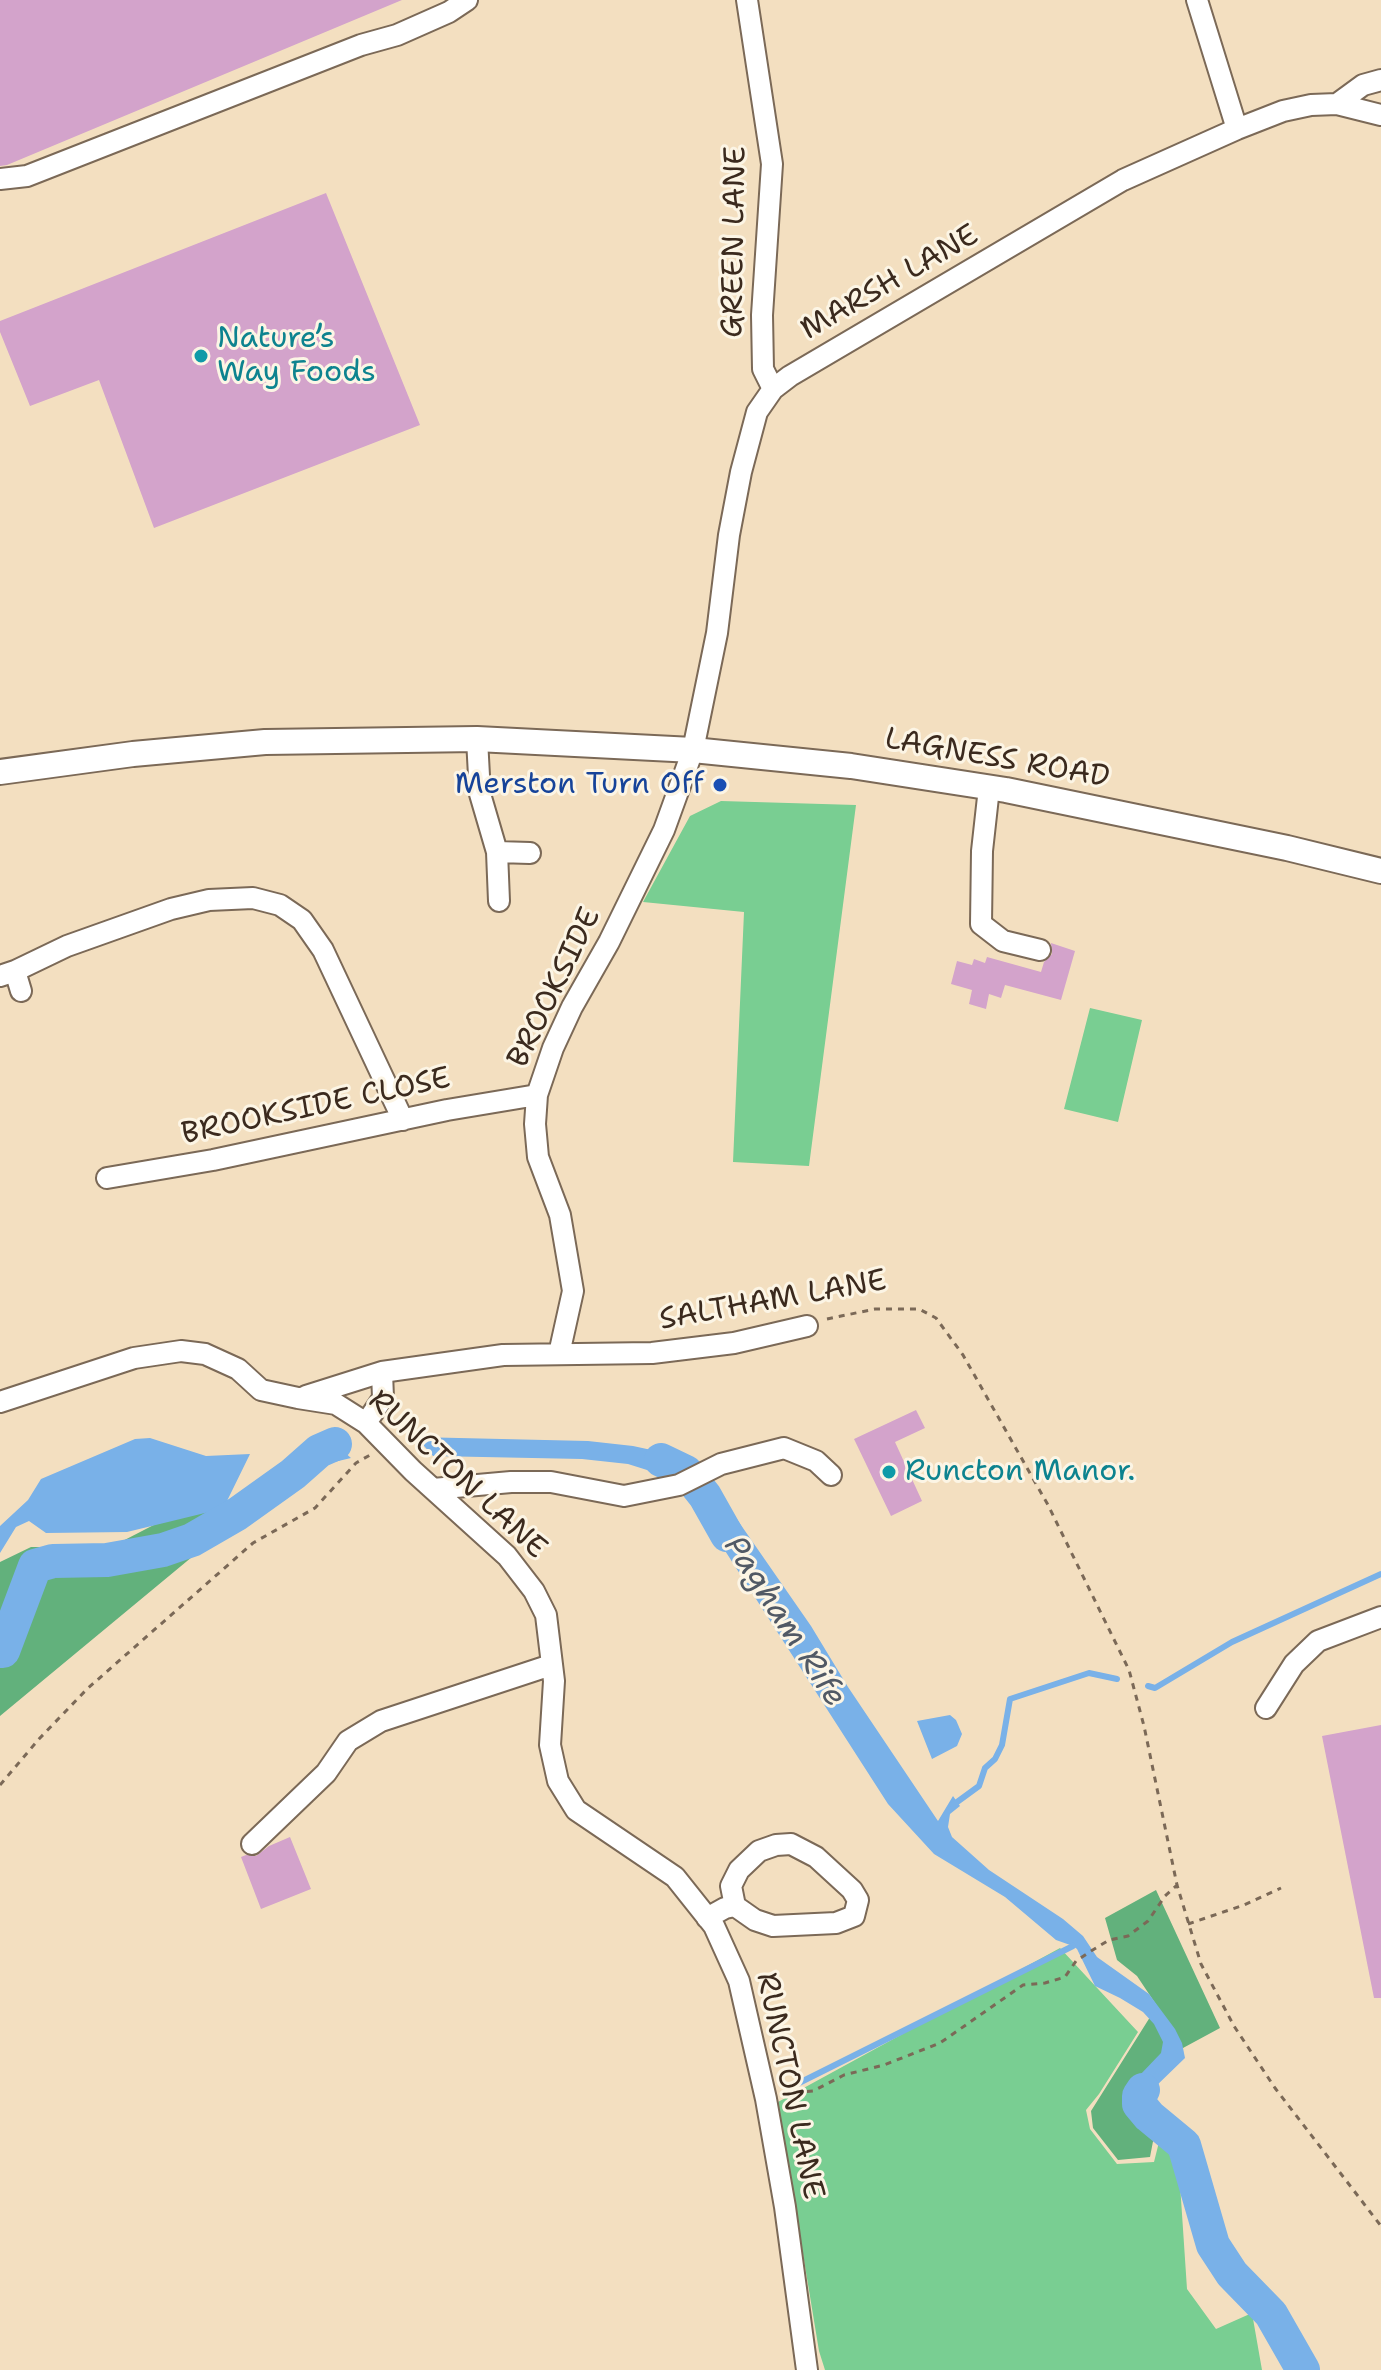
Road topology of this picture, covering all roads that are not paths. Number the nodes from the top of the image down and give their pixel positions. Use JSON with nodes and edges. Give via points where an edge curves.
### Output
{"nodes":[{"id":1,"x":467,"y":0,"type":"edge"},
{"id":2,"x":747,"y":0,"type":"edge"},
{"id":3,"x":1197,"y":0,"type":"edge"},
{"id":4,"x":1381,"y":66,"type":"edge"},
{"id":5,"x":1372,"y":82,"type":"edge"},
{"id":6,"x":1337,"y":104,"type":"junction"},
{"id":7,"x":1381,"y":115,"type":"edge"},
{"id":8,"x":1237,"y":129,"type":"junction"},
{"id":9,"x":0,"y":179,"type":"edge"},
{"id":10,"x":773,"y":389,"type":"junction"},
{"id":11,"x":477,"y":739,"type":"junction"},
{"id":12,"x":693,"y":750,"type":"junction"},
{"id":13,"x":0,"y":772,"type":"edge"},
{"id":14,"x":989,"y":788,"type":"junction"},
{"id":15,"x":497,"y":852,"type":"junction"},
{"id":16,"x":530,"y":853,"type":"dead end"},
{"id":17,"x":1381,"y":871,"type":"edge"},
{"id":18,"x":499,"y":901,"type":"dead end"},
{"id":19,"x":1040,"y":950,"type":"dead end"},
{"id":20,"x":12,"y":979,"type":"edge"},
{"id":21,"x":537,"y":1095,"type":"junction"},
{"id":22,"x":403,"y":1120,"type":"junction"},
{"id":23,"x":107,"y":1178,"type":"dead end"},
{"id":24,"x":807,"y":1326,"type":"road end"},
{"id":25,"x":559,"y":1354,"type":"junction"},
{"id":26,"x":382,"y":1372,"type":"junction"},
{"id":27,"x":298,"y":1398,"type":"junction"},
{"id":28,"x":0,"y":1402,"type":"edge"},
{"id":29,"x":366,"y":1423,"type":"junction"},
{"id":30,"x":831,"y":1475,"type":"dead end"},
{"id":31,"x":433,"y":1489,"type":"junction"},
{"id":32,"x":1381,"y":1617,"type":"edge"},
{"id":33,"x":551,"y":1665,"type":"junction"},
{"id":34,"x":1266,"y":1708,"type":"dead end"},
{"id":35,"x":252,"y":1844,"type":"dead end"},
{"id":36,"x":735,"y":1906,"type":"junction"},
{"id":37,"x":707,"y":1918,"type":"junction"},
{"id":38,"x":807,"y":2370,"type":"edge"}],
"edges":[{"from":1,"to":9,"type":"street","via":[[397,35],[27,176]]},
{"from":2,"to":10,"type":"street","name":"GREEN LANE","via":[[772,164],[762,315],[763,369]]},
{"from":3,"to":8,"type":"street"},
{"from":4,"to":5,"type":"street"},
{"from":5,"to":6,"type":"street"},
{"from":6,"to":7,"type":"street","name":"MARSH LANE"},
{"from":6,"to":8,"type":"street","name":"MARSH LANE","via":[[1283,111]]},
{"from":8,"to":10,"type":"street","name":"MARSH LANE","via":[[1123,180]]},
{"from":10,"to":12,"type":"street","name":"MARSH LANE","via":[[757,412],[741,472]]},
{"from":11,"to":12,"type":"main road","name":"LAGNESS ROAD"},
{"from":11,"to":13,"type":"main road","name":"LAGNESS ROAD","via":[[265,742]]},
{"from":11,"to":15,"type":"street","via":[[480,794]]},
{"from":12,"to":14,"type":"main road","name":"LAGNESS ROAD","via":[[851,766]]},
{"from":12,"to":21,"type":"street","name":"BROOKSIDE","via":[[664,830],[572,1007]]},
{"from":14,"to":17,"type":"main road","name":"LAGNESS ROAD"},
{"from":14,"to":19,"type":"street","via":[[981,924],[1003,941]]},
{"from":15,"to":16,"type":"street"},
{"from":15,"to":18,"type":"street"},
{"from":20,"to":22,"type":"street","via":[[67,946],[171,909],[224,899],[253,898],[280,905],[302,920],[323,950]]},
{"from":21,"to":22,"type":"street","name":"BROOKSIDE CLOSE"},
{"from":21,"to":25,"type":"street","name":"BROOKSIDE","via":[[538,1157],[560,1215],[573,1291]]},
{"from":22,"to":23,"type":"street","name":"BROOKSIDE CLOSE"},
{"from":24,"to":25,"type":"street","name":"SALTHAM LANE","via":[[734,1343],[652,1353]]},
{"from":25,"to":26,"type":"street","name":"SALTHAM LANE","via":[[503,1355]]},
{"from":26,"to":27,"type":"street","name":"SALTHAM LANE"},
{"from":26,"to":29,"type":"street","via":[[383,1398]]},
{"from":27,"to":28,"type":"street","via":[[261,1390],[238,1369],[205,1354],[181,1351],[134,1358]]},
{"from":27,"to":29,"type":"street","name":"RUNCTON LANE","via":[[336,1404]]},
{"from":29,"to":31,"type":"street","name":"RUNCTON LANE"},
{"from":30,"to":31,"type":"street","via":[[816,1461],[784,1448],[721,1464],[679,1485],[624,1496],[551,1482]]},
{"from":31,"to":33,"type":"street","name":"RUNCTON LANE","via":[[507,1556],[534,1591],[546,1615]]},
{"from":32,"to":34,"type":"street","via":[[1318,1641],[1294,1664]]},
{"from":33,"to":35,"type":"street","via":[[381,1721],[348,1741],[326,1773]]},
{"from":33,"to":37,"type":"street","name":"RUNCTON LANE","via":[[550,1745],[558,1781],[576,1810],[675,1877]]},
{"from":36,"to":36,"type":"street","via":[[773,1926],[800,1926],[854,1916],[858,1900],[816,1857],[791,1844],[759,1851],[739,1870],[731,1886]]},
{"from":36,"to":37,"type":"street"},
{"from":37,"to":38,"type":"street","name":"RUNCTON LANE","via":[[739,1981],[766,2099]]}]}
